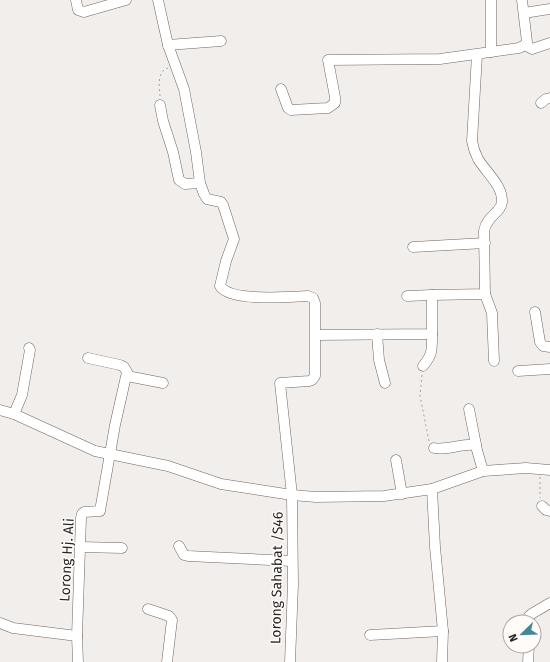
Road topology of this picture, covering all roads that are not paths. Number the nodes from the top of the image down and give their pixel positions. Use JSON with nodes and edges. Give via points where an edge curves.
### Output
{"nodes":[{"id":1,"x":76,"y":0,"type":"edge"},
{"id":2,"x":126,"y":0,"type":"edge"},
{"id":3,"x":158,"y":0,"type":"edge"},
{"id":4,"x":491,"y":0,"type":"edge"},
{"id":5,"x":522,"y":0,"type":"edge"},
{"id":6,"x":106,"y":3,"type":"edge"},
{"id":7,"x":550,"y":10,"type":"edge"},
{"id":8,"x":524,"y":13,"type":"junction"},
{"id":9,"x":221,"y":41,"type":"dead end"},
{"id":10,"x":550,"y":43,"type":"edge"},
{"id":11,"x":168,"y":45,"type":"junction"},
{"id":12,"x":525,"y":45,"type":"junction"},
{"id":13,"x":491,"y":52,"type":"junction"},
{"id":14,"x":477,"y":55,"type":"junction"},
{"id":15,"x":282,"y":89,"type":"dead end"},
{"id":16,"x":160,"y":105,"type":"road end"},
{"id":17,"x":200,"y":183,"type":"junction"},
{"id":18,"x":485,"y":243,"type":"junction"},
{"id":19,"x":413,"y":247,"type":"dead end"},
{"id":20,"x":485,"y":294,"type":"junction"},
{"id":21,"x":432,"y":295,"type":"junction"},
{"id":22,"x":407,"y":296,"type":"dead end"},
{"id":23,"x":535,"y":312,"type":"dead end"},
{"id":24,"x":377,"y":334,"type":"junction"},
{"id":25,"x":432,"y":334,"type":"junction"},
{"id":26,"x":316,"y":335,"type":"junction"},
{"id":27,"x":550,"y":347,"type":"edge"},
{"id":28,"x":29,"y":348,"type":"dead end"},
{"id":29,"x":88,"y":358,"type":"dead end"},
{"id":30,"x":494,"y":361,"type":"dead end"},
{"id":31,"x":423,"y":366,"type":"road end"},
{"id":32,"x":550,"y":369,"type":"edge"},
{"id":33,"x":518,"y":371,"type":"dead end"},
{"id":34,"x":127,"y":376,"type":"junction"},
{"id":35,"x":163,"y":383,"type":"dead end"},
{"id":36,"x":385,"y":383,"type":"dead end"},
{"id":37,"x":469,"y":409,"type":"dead end"},
{"id":38,"x":0,"y":410,"type":"edge"},
{"id":39,"x":14,"y":414,"type":"junction"},
{"id":40,"x":476,"y":445,"type":"junction"},
{"id":41,"x":434,"y":448,"type":"road end"},
{"id":42,"x":110,"y":454,"type":"junction"},
{"id":43,"x":396,"y":460,"type":"dead end"},
{"id":44,"x":545,"y":470,"type":"edge"},
{"id":45,"x":483,"y":471,"type":"junction"},
{"id":46,"x":432,"y":489,"type":"junction"},
{"id":47,"x":402,"y":494,"type":"junction"},
{"id":48,"x":292,"y":495,"type":"junction"},
{"id":49,"x":179,"y":546,"type":"dead end"},
{"id":50,"x":80,"y":547,"type":"junction"},
{"id":51,"x":122,"y":548,"type":"dead end"},
{"id":52,"x":292,"y":561,"type":"junction"},
{"id":53,"x":550,"y":603,"type":"edge"},
{"id":54,"x":148,"y":609,"type":"dead end"},
{"id":55,"x":532,"y":614,"type":"edge"},
{"id":56,"x":0,"y":623,"type":"edge"},
{"id":57,"x":442,"y":631,"type":"junction"},
{"id":58,"x":370,"y":635,"type":"dead end"},
{"id":59,"x":77,"y":636,"type":"junction"},
{"id":60,"x":78,"y":662,"type":"edge"},
{"id":61,"x":167,"y":662,"type":"edge"},
{"id":62,"x":290,"y":662,"type":"edge"},
{"id":63,"x":442,"y":662,"type":"edge"}],
"edges":[{"from":1,"to":6,"type":"street","via":[[78,10],[82,12]]},
{"from":2,"to":6,"type":"street"},
{"from":3,"to":11,"type":"street"},
{"from":4,"to":13,"type":"street"},
{"from":5,"to":8,"type":"street"},
{"from":7,"to":8,"type":"street"},
{"from":8,"to":12,"type":"street"},
{"from":9,"to":11,"type":"street"},
{"from":10,"to":12,"type":"street","via":[[532,49]]},
{"from":11,"to":17,"type":"street","via":[[184,89]]},
{"from":12,"to":13,"type":"street"},
{"from":13,"to":14,"type":"street"},
{"from":14,"to":15,"type":"street","via":[[440,59],[328,60],[335,103],[328,108],[291,110]]},
{"from":14,"to":18,"type":"street","via":[[473,149],[496,183],[502,203],[485,224]]},
{"from":16,"to":17,"type":"street","via":[[179,180],[185,184]]},
{"from":17,"to":26,"type":"street","via":[[206,197],[223,205],[234,235],[220,281],[222,289],[256,298],[310,297],[315,303]]},
{"from":18,"to":19,"type":"street"},
{"from":18,"to":20,"type":"street"},
{"from":20,"to":21,"type":"street"},
{"from":20,"to":30,"type":"street","via":[[492,313]]},
{"from":21,"to":22,"type":"street"},
{"from":21,"to":25,"type":"street"},
{"from":23,"to":27,"type":"street","via":[[540,342],[543,346]]},
{"from":24,"to":25,"type":"street"},
{"from":24,"to":26,"type":"street"},
{"from":24,"to":36,"type":"street","via":[[379,360]]},
{"from":25,"to":31,"type":"street","via":[[432,352]]},
{"from":26,"to":48,"type":"street","name":"Lorong Sahabat /S46","via":[[315,376],[312,380],[280,383]]},
{"from":28,"to":39,"type":"street","via":[[22,395]]},
{"from":29,"to":34,"type":"street","via":[[120,364],[127,372]]},
{"from":32,"to":33,"type":"street"},
{"from":34,"to":35,"type":"street"},
{"from":34,"to":42,"type":"street"},
{"from":37,"to":40,"type":"street"},
{"from":38,"to":39,"type":"street"},
{"from":39,"to":42,"type":"street","via":[[95,451]]},
{"from":40,"to":41,"type":"street"},
{"from":40,"to":45,"type":"street"},
{"from":42,"to":48,"type":"street","via":[[168,466],[221,484]]},
{"from":42,"to":50,"type":"street","name":"Lorong Hj. Ali","via":[[100,512],[82,514]]},
{"from":43,"to":47,"type":"street"},
{"from":44,"to":45,"type":"street","via":[[526,468]]},
{"from":45,"to":46,"type":"street"},
{"from":46,"to":47,"type":"street"},
{"from":46,"to":57,"type":"street"},
{"from":47,"to":48,"type":"street","via":[[369,497]]},
{"from":48,"to":52,"type":"street","name":"Lorong Sahabat /S46"},
{"from":49,"to":52,"type":"street","via":[[184,555],[188,556]]},
{"from":50,"to":51,"type":"street"},
{"from":50,"to":59,"type":"street","name":"Lorong Hj. Ali"},
{"from":52,"to":62,"type":"street","name":"Lorong Sahabat /S46"},
{"from":53,"to":55,"type":"street"},
{"from":54,"to":61,"type":"street","via":[[169,616],[172,620]]},
{"from":56,"to":59,"type":"street","via":[[13,628]]},
{"from":57,"to":58,"type":"street"},
{"from":57,"to":63,"type":"street"},
{"from":59,"to":60,"type":"street","name":"Lorong Hj. Ali"}]}
